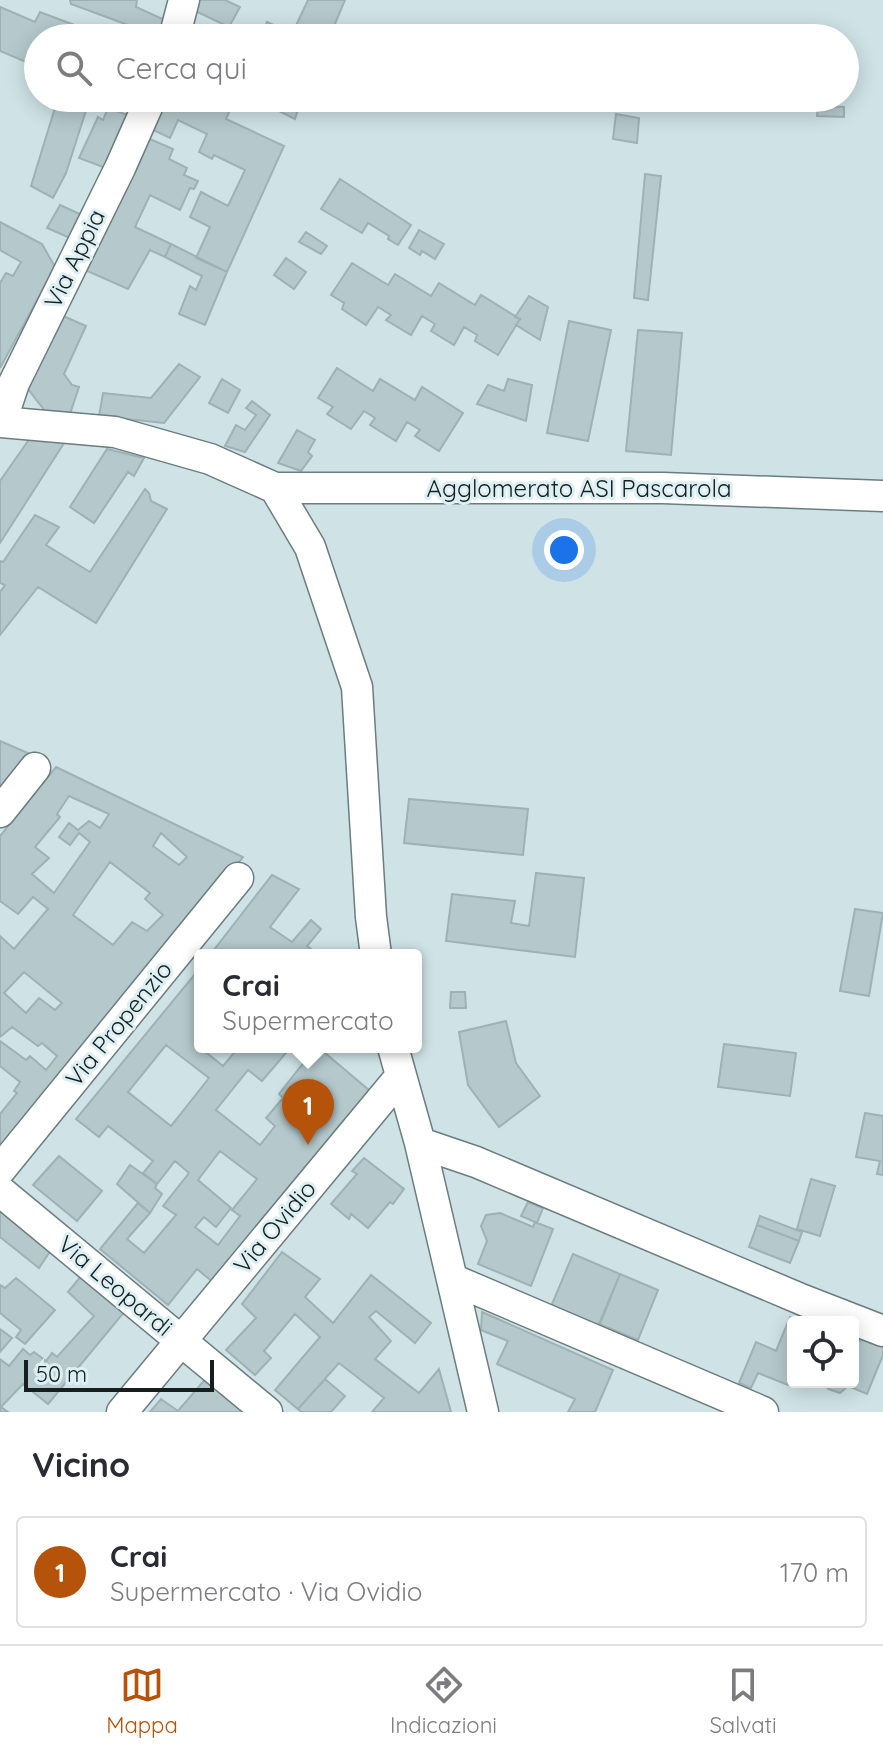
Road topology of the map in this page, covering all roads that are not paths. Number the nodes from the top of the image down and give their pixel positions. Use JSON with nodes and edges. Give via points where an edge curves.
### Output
{"nodes":[{"id":1,"x":184,"y":0,"type":"edge"},
{"id":2,"x":178,"y":24,"type":"edge"},
{"id":3,"x":145,"y":112,"type":"edge"},
{"id":4,"x":1,"y":422,"type":"edge"},
{"id":5,"x":275,"y":488,"type":"junction"},
{"id":6,"x":883,"y":496,"type":"edge"},
{"id":7,"x":35,"y":768,"type":"dead end"},
{"id":8,"x":0,"y":812,"type":"edge"},
{"id":9,"x":238,"y":878,"type":"dead end"},
{"id":10,"x":375,"y":949,"type":"edge"},
{"id":11,"x":394,"y":1053,"type":"edge"},
{"id":12,"x":400,"y":1077,"type":"junction"},
{"id":13,"x":420,"y":1143,"type":"junction"},
{"id":14,"x":0,"y":1170,"type":"edge"},
{"id":15,"x":0,"y":1191,"type":"edge"},
{"id":16,"x":454,"y":1280,"type":"junction"},
{"id":17,"x":883,"y":1331,"type":"edge"},
{"id":18,"x":180,"y":1340,"type":"junction"},
{"id":19,"x":122,"y":1412,"type":"edge"},
{"id":20,"x":267,"y":1412,"type":"edge"},
{"id":21,"x":483,"y":1412,"type":"edge"},
{"id":22,"x":763,"y":1412,"type":"edge"}],
"edges":[{"from":1,"to":2,"type":"street"},
{"from":3,"to":4,"type":"street","name":"Via Appia","via":[[14,383]]},
{"from":4,"to":5,"type":"street","via":[[115,432],[210,459]]},
{"from":5,"to":6,"type":"street","name":"Agglomerato ASI Pascarola","via":[[663,488]]},
{"from":5,"to":10,"type":"street","via":[[310,547],[357,687]]},
{"from":7,"to":8,"type":"street"},
{"from":9,"to":14,"type":"street","name":"Via Propenzio"},
{"from":11,"to":12,"type":"street"},
{"from":12,"to":13,"type":"street"},
{"from":12,"to":18,"type":"street","name":"Via Ovidio"},
{"from":13,"to":16,"type":"street"},
{"from":13,"to":17,"type":"street"},
{"from":15,"to":18,"type":"street","name":"Via Leopardi"},
{"from":16,"to":21,"type":"street"},
{"from":16,"to":22,"type":"street"},
{"from":18,"to":19,"type":"street","name":"Via Ovidio"},
{"from":18,"to":20,"type":"street","name":"Via Leopardi"}]}
